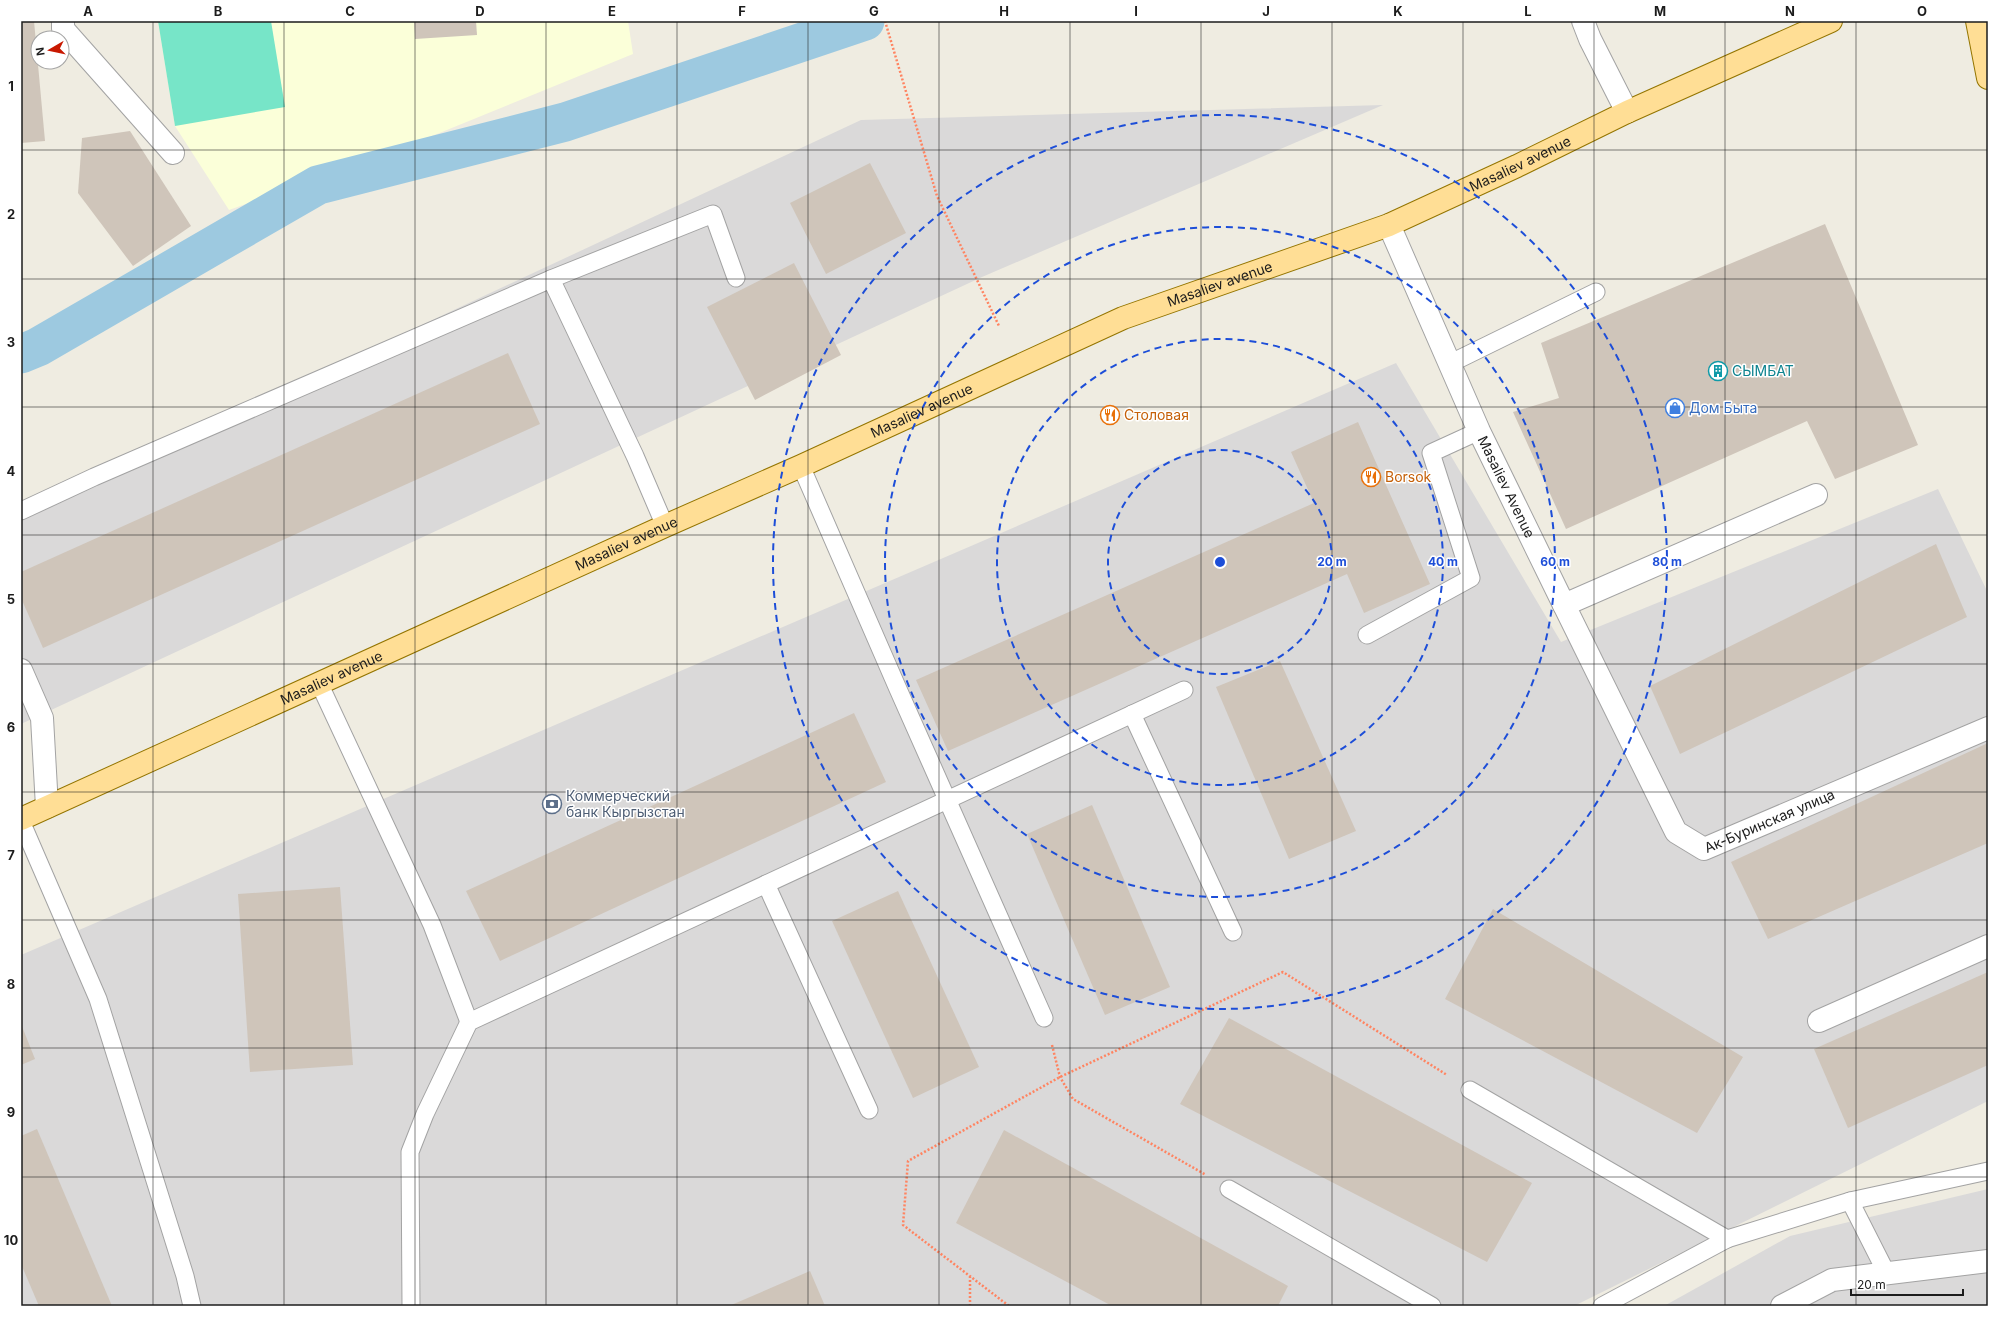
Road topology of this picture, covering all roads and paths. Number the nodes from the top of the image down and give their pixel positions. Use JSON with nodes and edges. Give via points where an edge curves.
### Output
{"nodes":[{"id":1,"x":63,"y":21,"type":"edge"},
{"id":2,"x":885,"y":21,"type":"edge"},
{"id":3,"x":1584,"y":21,"type":"edge"},
{"id":4,"x":1830,"y":21,"type":"edge"},
{"id":5,"x":1976,"y":21,"type":"edge"},
{"id":6,"x":1988,"y":78,"type":"edge"},
{"id":7,"x":1627,"y":112,"type":"junction"},
{"id":8,"x":173,"y":153,"type":"dead end"},
{"id":9,"x":1389,"y":224,"type":"junction"},
{"id":10,"x":736,"y":278,"type":"dead end"},
{"id":11,"x":551,"y":279,"type":"junction"},
{"id":12,"x":1596,"y":292,"type":"dead end"},
{"id":13,"x":999,"y":326,"type":"dead end"},
{"id":14,"x":1449,"y":364,"type":"junction"},
{"id":15,"x":1479,"y":431,"type":"junction"},
{"id":16,"x":801,"y":466,"type":"junction"},
{"id":17,"x":1816,"y":495,"type":"dead end"},
{"id":18,"x":21,"y":511,"type":"edge"},
{"id":19,"x":665,"y":526,"type":"junction"},
{"id":20,"x":1564,"y":605,"type":"junction"},
{"id":21,"x":1367,"y":635,"type":"dead end"},
{"id":22,"x":21,"y":670,"type":"edge"},
{"id":23,"x":319,"y":683,"type":"junction"},
{"id":24,"x":1184,"y":690,"type":"dead end"},
{"id":25,"x":1132,"y":714,"type":"junction"},
{"id":26,"x":1988,"y":728,"type":"edge"},
{"id":27,"x":947,"y":800,"type":"junction"},
{"id":28,"x":47,"y":807,"type":"junction"},
{"id":29,"x":21,"y":820,"type":"edge"},
{"id":30,"x":766,"y":884,"type":"junction"},
{"id":31,"x":1233,"y":932,"type":"dead end"},
{"id":32,"x":1988,"y":946,"type":"edge"},
{"id":33,"x":1044,"y":1018,"type":"joint"},
{"id":34,"x":1819,"y":1021,"type":"dead end"},
{"id":35,"x":469,"y":1022,"type":"junction"},
{"id":36,"x":1060,"y":1077,"type":"junction"},
{"id":37,"x":1470,"y":1090,"type":"joint"},
{"id":38,"x":870,"y":1110,"type":"dead end"},
{"id":39,"x":1988,"y":1171,"type":"edge"},
{"id":40,"x":1228,"y":1189,"type":"joint"},
{"id":41,"x":1850,"y":1201,"type":"junction"},
{"id":42,"x":1727,"y":1239,"type":"junction"},
{"id":43,"x":1988,"y":1261,"type":"edge"},
{"id":44,"x":1887,"y":1274,"type":"junction"},
{"id":45,"x":970,"y":1276,"type":"junction"},
{"id":46,"x":192,"y":1306,"type":"edge"},
{"id":47,"x":411,"y":1306,"type":"edge"},
{"id":48,"x":970,"y":1306,"type":"edge"},
{"id":49,"x":1009,"y":1306,"type":"edge"},
{"id":50,"x":1432,"y":1306,"type":"edge"},
{"id":51,"x":1602,"y":1306,"type":"edge"},
{"id":52,"x":1782,"y":1306,"type":"edge"}],
"edges":[{"from":1,"to":8,"type":"street","via":[[63,29]]},
{"from":2,"to":13,"type":"path","via":[[938,196]]},
{"from":3,"to":7,"type":"street","via":[[1590,39]]},
{"from":4,"to":7,"type":"main road","name":"Masaliev avenue"},
{"from":5,"to":6,"type":"main road"},
{"from":7,"to":9,"type":"main road","name":"Masaliev avenue","via":[[1517,166]]},
{"from":9,"to":14,"type":"street","name":"Masaliev Avenue"},
{"from":9,"to":16,"type":"main road","name":"Masaliev avenue","via":[[1123,318]]},
{"from":10,"to":11,"type":"lane","via":[[713,214]]},
{"from":11,"to":18,"type":"lane","via":[[94,476]]},
{"from":11,"to":19,"type":"lane","via":[[636,456]]},
{"from":12,"to":14,"type":"lane"},
{"from":14,"to":15,"type":"street","name":"Masaliev Avenue"},
{"from":15,"to":20,"type":"street","name":"Masaliev Avenue"},
{"from":15,"to":21,"type":"lane","via":[[1431,454],[1471,578]]},
{"from":16,"to":19,"type":"main road","name":"Masaliev avenue"},
{"from":16,"to":27,"type":"lane"},
{"from":17,"to":20,"type":"street"},
{"from":19,"to":23,"type":"main road","name":"Masaliev avenue"},
{"from":20,"to":26,"type":"street","name":"Ак-Буринская улица","via":[[1676,832],[1704,849]]},
{"from":22,"to":28,"type":"street","via":[[42,718]]},
{"from":23,"to":28,"type":"main road","name":"Masaliev avenue"},
{"from":23,"to":35,"type":"lane","via":[[432,925]]},
{"from":24,"to":25,"type":"lane"},
{"from":25,"to":27,"type":"lane"},
{"from":25,"to":31,"type":"lane"},
{"from":27,"to":30,"type":"lane"},
{"from":27,"to":33,"type":"lane"},
{"from":28,"to":29,"type":"main road","name":"Masaliev avenue"},
{"from":29,"to":46,"type":"lane","via":[[98,999],[185,1276]]},
{"from":30,"to":35,"type":"lane"},
{"from":30,"to":38,"type":"lane"},
{"from":32,"to":34,"type":"street"},
{"from":33,"to":36,"type":"path"},
{"from":35,"to":47,"type":"lane","via":[[425,1114],[410,1152]]},
{"from":36,"to":37,"type":"path","via":[[1283,972]]},
{"from":36,"to":40,"type":"path","via":[[1073,1099]]},
{"from":36,"to":45,"type":"path","via":[[908,1161],[903,1225]]},
{"from":37,"to":42,"type":"lane"},
{"from":39,"to":41,"type":"lane"},
{"from":40,"to":50,"type":"lane"},
{"from":41,"to":42,"type":"lane"},
{"from":41,"to":44,"type":"lane"},
{"from":42,"to":51,"type":"lane"},
{"from":43,"to":44,"type":"street"},
{"from":44,"to":52,"type":"street","via":[[1832,1280]]},
{"from":45,"to":48,"type":"path"},
{"from":45,"to":49,"type":"path"}]}
